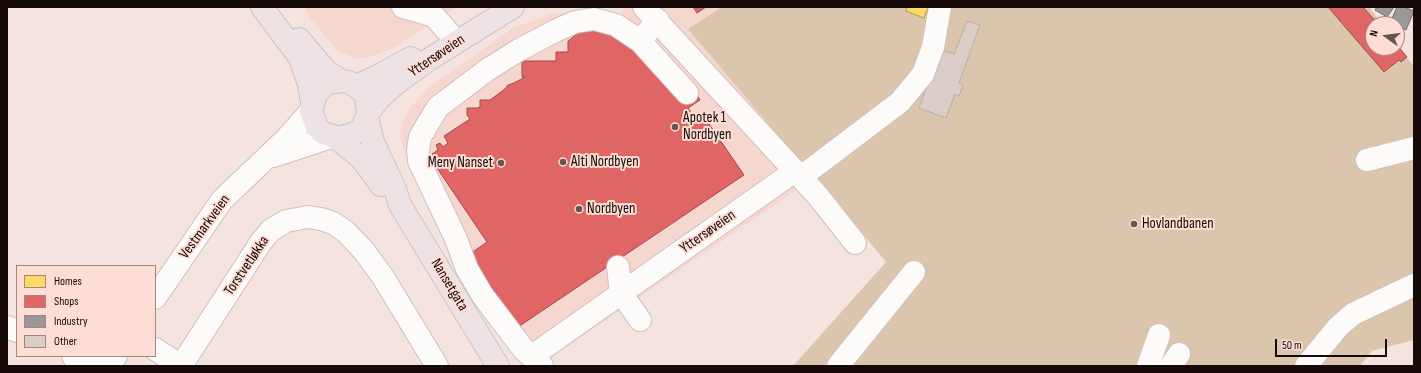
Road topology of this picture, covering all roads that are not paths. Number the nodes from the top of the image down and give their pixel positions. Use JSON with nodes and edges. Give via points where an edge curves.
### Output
{"nodes":[{"id":1,"x":262,"y":7,"type":"edge"},
{"id":2,"x":276,"y":7,"type":"edge"},
{"id":3,"x":403,"y":7,"type":"edge"},
{"id":4,"x":490,"y":7,"type":"edge"},
{"id":5,"x":513,"y":7,"type":"edge"},
{"id":6,"x":628,"y":7,"type":"edge"},
{"id":7,"x":940,"y":7,"type":"edge"},
{"id":8,"x":651,"y":13,"type":"edge"},
{"id":9,"x":449,"y":33,"type":"junction"},
{"id":10,"x":640,"y":41,"type":"junction"},
{"id":11,"x":349,"y":83,"type":"junction"},
{"id":12,"x":686,"y":93,"type":"dead end"},
{"id":13,"x":311,"y":106,"type":"junction"},
{"id":14,"x":368,"y":115,"type":"junction"},
{"id":15,"x":333,"y":138,"type":"junction"},
{"id":16,"x":1414,"y":148,"type":"edge"},
{"id":17,"x":262,"y":160,"type":"junction"},
{"id":18,"x":1367,"y":160,"type":"dead end"},
{"id":19,"x":798,"y":174,"type":"junction"},
{"id":20,"x":400,"y":205,"type":"junction"},
{"id":21,"x":856,"y":243,"type":"dead end"},
{"id":22,"x":618,"y":267,"type":"dead end"},
{"id":23,"x":914,"y":272,"type":"dead end"},
{"id":24,"x":1414,"y":285,"type":"edge"},
{"id":25,"x":621,"y":293,"type":"junction"},
{"id":26,"x":156,"y":297,"type":"edge"},
{"id":27,"x":640,"y":320,"type":"dead end"},
{"id":28,"x":1159,"y":335,"type":"dead end"},
{"id":29,"x":156,"y":350,"type":"edge"},
{"id":30,"x":75,"y":357,"type":"edge"},
{"id":31,"x":115,"y":357,"type":"edge"},
{"id":32,"x":537,"y":361,"type":"edge"},
{"id":33,"x":96,"y":366,"type":"edge"},
{"id":34,"x":109,"y":366,"type":"edge"},
{"id":35,"x":181,"y":366,"type":"edge"},
{"id":36,"x":437,"y":366,"type":"edge"},
{"id":37,"x":498,"y":366,"type":"edge"},
{"id":38,"x":838,"y":366,"type":"edge"},
{"id":39,"x":1148,"y":366,"type":"edge"},
{"id":40,"x":1306,"y":366,"type":"edge"}],
"edges":[{"from":1,"to":13,"type":"main road","via":[[300,58],[309,84]]},
{"from":2,"to":11,"type":"main road","via":[[327,72]]},
{"from":3,"to":9,"type":"street","via":[[434,16]]},
{"from":4,"to":9,"type":"main road","name":"Yttersøveien"},
{"from":5,"to":14,"type":"main road","name":"Yttersøveien","via":[[428,60],[378,100]]},
{"from":6,"to":8,"type":"street"},
{"from":7,"to":19,"type":"street","name":"Yttersøveien","via":[[934,47],[923,74],[900,102]]},
{"from":8,"to":10,"type":"street"},
{"from":8,"to":19,"type":"street"},
{"from":9,"to":11,"type":"main road","name":"Yttersøveien","via":[[403,63]]},
{"from":10,"to":12,"type":"street"},
{"from":10,"to":32,"type":"street","via":[[616,25],[594,19],[575,22],[519,50],[487,70],[438,107],[420,137],[418,161],[456,239],[467,269],[483,296],[524,350]]},
{"from":11,"to":13,"type":"main road","via":[[328,83],[316,94]]},
{"from":11,"to":14,"type":"main road","via":[[366,97]]},
{"from":13,"to":15,"type":"main road","via":[[317,127]]},
{"from":13,"to":17,"type":"street","name":"Vestmarkveien","via":[[285,140]]},
{"from":14,"to":15,"type":"main road","via":[[362,128],[355,133],[348,137]]},
{"from":14,"to":20,"type":"main road","name":"Nansetgata","via":[[375,149]]},
{"from":15,"to":17,"type":"street","name":"Vestmarkveien"},
{"from":15,"to":20,"type":"main road","name":"Nansetgata","via":[[361,158],[387,193]]},
{"from":16,"to":18,"type":"street"},
{"from":17,"to":26,"type":"street","name":"Vestmarkveien","via":[[222,200]]},
{"from":19,"to":21,"type":"street"},
{"from":19,"to":25,"type":"street","name":"Yttersøveien"},
{"from":20,"to":37,"type":"main road","name":"Nansetgata"},
{"from":22,"to":25,"type":"street"},
{"from":23,"to":38,"type":"street"},
{"from":24,"to":40,"type":"street","via":[[1353,314],[1338,327]]},
{"from":25,"to":27,"type":"street"},
{"from":25,"to":32,"type":"street","name":"Yttersøveien"},
{"from":28,"to":39,"type":"street"},
{"from":29,"to":35,"type":"street","name":"Torstvetløkka"},
{"from":30,"to":33,"type":"street"},
{"from":31,"to":34,"type":"street"},
{"from":35,"to":36,"type":"street","name":"Torstvetløkka","via":[[271,230],[286,221],[308,217],[334,223],[364,251],[383,277]]}]}
